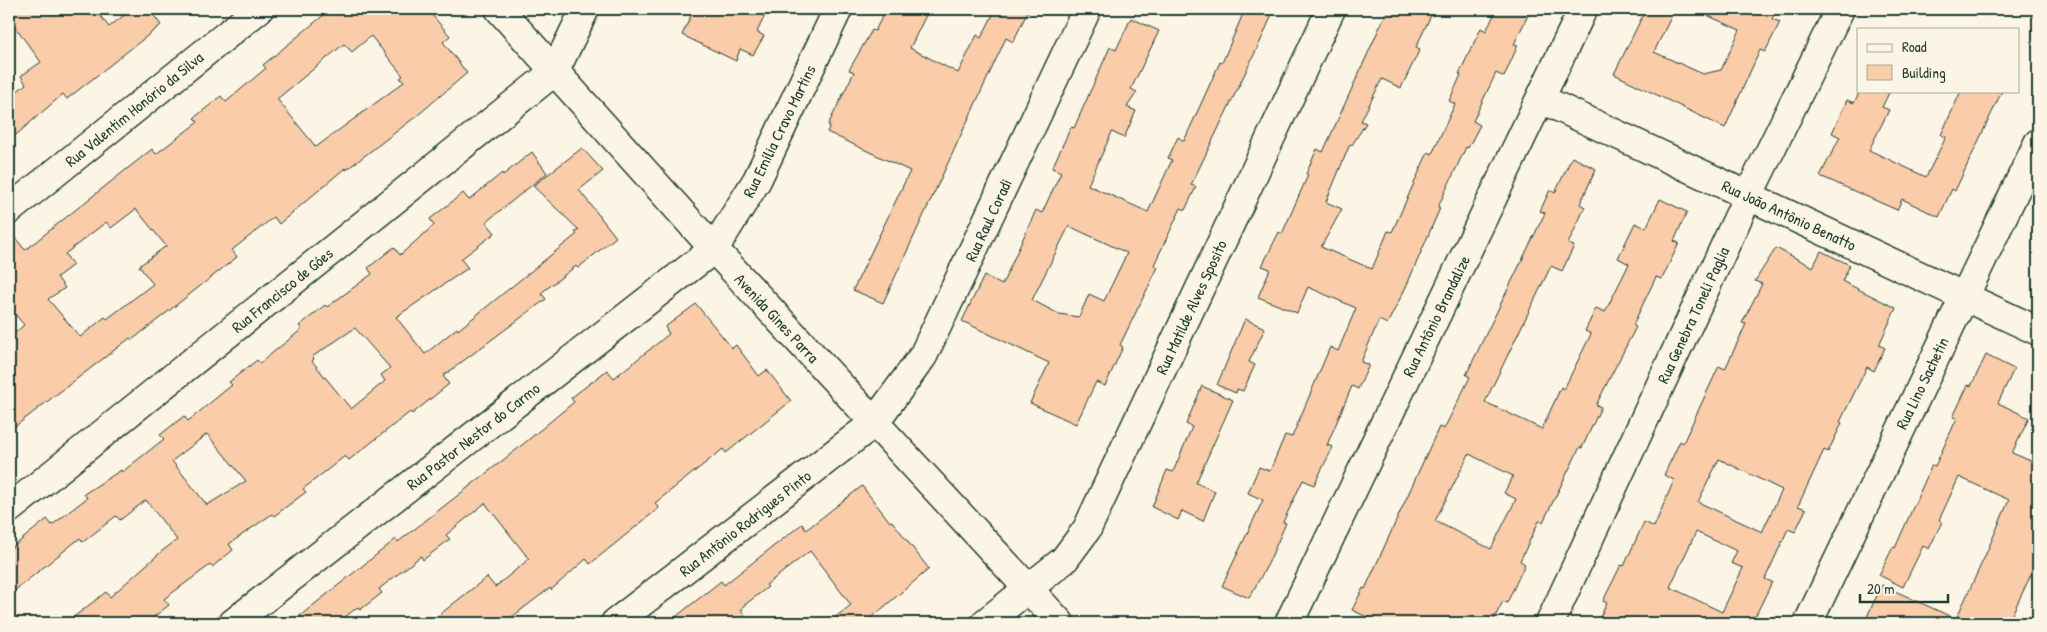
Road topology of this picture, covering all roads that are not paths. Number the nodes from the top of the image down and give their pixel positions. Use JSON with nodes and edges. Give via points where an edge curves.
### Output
{"nodes":[{"id":1,"x":260,"y":9,"type":"edge"},
{"id":2,"x":499,"y":9,"type":"edge"},
{"id":3,"x":585,"y":9,"type":"edge"},
{"id":4,"x":838,"y":9,"type":"edge"},
{"id":5,"x":1087,"y":9,"type":"edge"},
{"id":6,"x":1331,"y":9,"type":"edge"},
{"id":7,"x":1583,"y":9,"type":"edge"},
{"id":8,"x":1840,"y":9,"type":"edge"},
{"id":9,"x":555,"y":71,"type":"junction"},
{"id":10,"x":1541,"y":99,"type":"junction"},
{"id":11,"x":2038,"y":143,"type":"edge"},
{"id":12,"x":1748,"y":196,"type":"junction"},
{"id":13,"x":9,"y":210,"type":"edge"},
{"id":14,"x":714,"y":250,"type":"junction"},
{"id":15,"x":1963,"y":297,"type":"junction"},
{"id":16,"x":2038,"y":331,"type":"edge"},
{"id":17,"x":874,"y":423,"type":"junction"},
{"id":18,"x":9,"y":509,"type":"edge"},
{"id":19,"x":1028,"y":590,"type":"junction"},
{"id":20,"x":233,"y":623,"type":"edge"},
{"id":21,"x":615,"y":623,"type":"edge"},
{"id":22,"x":985,"y":623,"type":"edge"},
{"id":23,"x":1060,"y":623,"type":"edge"},
{"id":24,"x":1289,"y":623,"type":"edge"},
{"id":25,"x":1550,"y":623,"type":"edge"},
{"id":26,"x":1808,"y":623,"type":"edge"}],
"edges":[{"from":1,"to":13,"type":"street","name":"Rua Valentim Honório da Silva"},
{"from":2,"to":9,"type":"street","name":"Avenida Gines Parra"},
{"from":3,"to":9,"type":"street"},
{"from":4,"to":14,"type":"street","name":"Rua Emília Cravo Martins","via":[[757,180]]},
{"from":5,"to":17,"type":"street","name":"Rua Raul Coradi","via":[[923,356]]},
{"from":6,"to":19,"type":"street","name":"Rua Matilde Alves Sposito","via":[[1087,529],[1064,560]]},
{"from":7,"to":10,"type":"street","name":"Rua Antônio Brandalize"},
{"from":8,"to":12,"type":"street","name":"Rua Genebra Toneli Paglia"},
{"from":9,"to":14,"type":"street","name":"Avenida Gines Parra"},
{"from":9,"to":18,"type":"street","name":"Rua Francisco de Góes"},
{"from":10,"to":12,"type":"street","name":"Rua João Antônio Benatto"},
{"from":10,"to":24,"type":"street","name":"Rua Antônio Brandalize"},
{"from":11,"to":15,"type":"street","name":"Rua Lino Sachetin"},
{"from":12,"to":15,"type":"street","name":"Rua João Antônio Benatto"},
{"from":12,"to":25,"type":"street","name":"Rua Genebra Toneli Paglia"},
{"from":14,"to":17,"type":"street","name":"Avenida Gines Parra"},
{"from":14,"to":20,"type":"street","name":"Rua Pastor Nestor do Carmo"},
{"from":15,"to":16,"type":"street","name":"Rua João Antônio Benatto"},
{"from":15,"to":26,"type":"street","name":"Rua Lino Sachetin"},
{"from":17,"to":19,"type":"street","name":"Avenida Gines Parra"},
{"from":17,"to":21,"type":"street","name":"Rua Antônio Rodrigues Pinto"},
{"from":19,"to":22,"type":"street","name":"Rua Matilde Alves Sposito"},
{"from":19,"to":23,"type":"street","name":"Avenida Gines Parra"}]}
